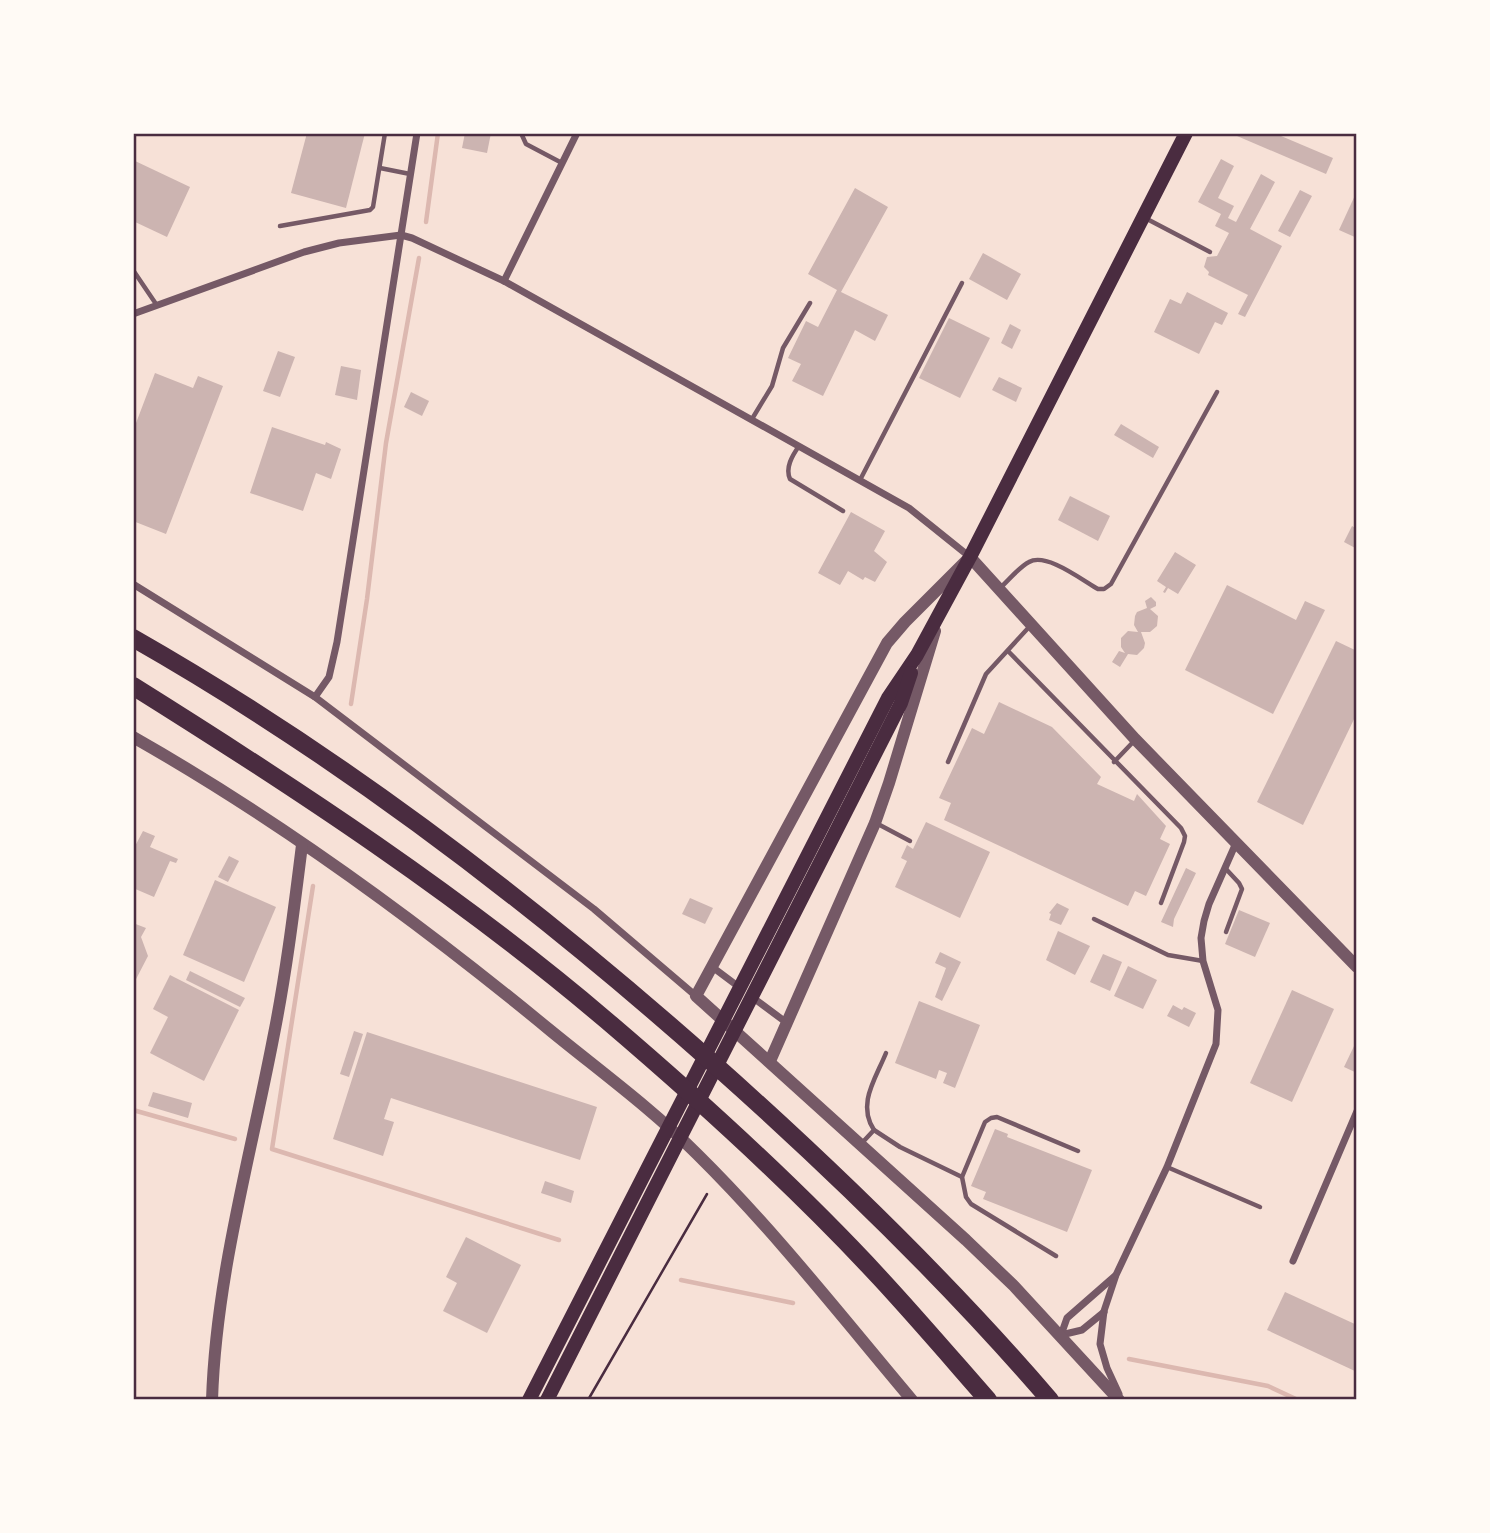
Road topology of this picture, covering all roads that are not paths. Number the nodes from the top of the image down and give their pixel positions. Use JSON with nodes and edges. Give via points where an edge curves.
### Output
{"nodes":[{"id":1,"x":385,"y":133,"type":"edge"},
{"id":2,"x":417,"y":133,"type":"edge"},
{"id":3,"x":521,"y":133,"type":"edge"},
{"id":4,"x":577,"y":133,"type":"edge"},
{"id":5,"x":1186,"y":133,"type":"edge"},
{"id":6,"x":562,"y":163,"type":"junction"},
{"id":7,"x":380,"y":168,"type":"junction"},
{"id":8,"x":410,"y":174,"type":"junction"},
{"id":9,"x":1143,"y":217,"type":"junction"},
{"id":10,"x":280,"y":226,"type":"dead end"},
{"id":11,"x":401,"y":235,"type":"junction"},
{"id":12,"x":1210,"y":252,"type":"dead end"},
{"id":13,"x":133,"y":270,"type":"edge"},
{"id":14,"x":504,"y":281,"type":"junction"},
{"id":15,"x":962,"y":283,"type":"dead end"},
{"id":16,"x":810,"y":303,"type":"dead end"},
{"id":17,"x":156,"y":304,"type":"junction"},
{"id":18,"x":133,"y":314,"type":"edge"},
{"id":19,"x":1217,"y":392,"type":"dead end"},
{"id":20,"x":752,"y":419,"type":"junction"},
{"id":21,"x":800,"y":445,"type":"junction"},
{"id":22,"x":860,"y":480,"type":"junction"},
{"id":23,"x":843,"y":510,"type":"dead end"},
{"id":24,"x":970,"y":557,"type":"junction"},
{"id":25,"x":133,"y":584,"type":"edge"},
{"id":26,"x":999,"y":589,"type":"junction"},
{"id":27,"x":942,"y":608,"type":"junction"},
{"id":28,"x":1031,"y":625,"type":"junction"},
{"id":29,"x":133,"y":638,"type":"edge"},
{"id":30,"x":1008,"y":651,"type":"junction"},
{"id":31,"x":917,"y":655,"type":"junction"},
{"id":32,"x":133,"y":686,"type":"edge"},
{"id":33,"x":316,"y":697,"type":"junction"},
{"id":34,"x":133,"y":737,"type":"edge"},
{"id":35,"x":1135,"y":739,"type":"junction"},
{"id":36,"x":1114,"y":761,"type":"junction"},
{"id":37,"x":948,"y":762,"type":"dead end"},
{"id":38,"x":875,"y":823,"type":"junction"},
{"id":39,"x":910,"y":841,"type":"dead end"},
{"id":40,"x":1236,"y":843,"type":"junction"},
{"id":41,"x":302,"y":845,"type":"junction"},
{"id":42,"x":1225,"y":868,"type":"junction"},
{"id":43,"x":1161,"y":903,"type":"dead end"},
{"id":44,"x":1094,"y":919,"type":"dead end"},
{"id":45,"x":1226,"y":932,"type":"dead end"},
{"id":46,"x":1203,"y":961,"type":"junction"},
{"id":47,"x":712,"y":966,"type":"junction"},
{"id":48,"x":1357,"y":967,"type":"edge"},
{"id":49,"x":696,"y":996,"type":"junction"},
{"id":50,"x":787,"y":1024,"type":"junction"},
{"id":51,"x":886,"y":1054,"type":"dead end"},
{"id":52,"x":770,"y":1061,"type":"junction"},
{"id":53,"x":1357,"y":1111,"type":"edge"},
{"id":54,"x":874,"y":1130,"type":"junction"},
{"id":55,"x":861,"y":1145,"type":"junction"},
{"id":56,"x":1078,"y":1151,"type":"dead end"},
{"id":57,"x":1167,"y":1167,"type":"junction"},
{"id":58,"x":962,"y":1177,"type":"junction"},
{"id":59,"x":1260,"y":1207,"type":"dead end"},
{"id":60,"x":1056,"y":1256,"type":"dead end"},
{"id":61,"x":1293,"y":1261,"type":"dead end"},
{"id":62,"x":1116,"y":1275,"type":"junction"},
{"id":63,"x":1104,"y":1311,"type":"junction"},
{"id":64,"x":1061,"y":1335,"type":"junction"},
{"id":65,"x":212,"y":1400,"type":"edge"},
{"id":66,"x":528,"y":1400,"type":"edge"},
{"id":67,"x":547,"y":1400,"type":"edge"},
{"id":68,"x":912,"y":1400,"type":"edge"},
{"id":69,"x":988,"y":1400,"type":"edge"},
{"id":70,"x":1050,"y":1400,"type":"edge"},
{"id":71,"x":1120,"y":1400,"type":"edge"}],
"edges":[{"from":1,"to":7,"type":"lane"},
{"from":2,"to":8,"type":"street"},
{"from":3,"to":6,"type":"lane","via":[[526,144]]},
{"from":4,"to":6,"type":"street"},
{"from":5,"to":9,"type":"main road"},
{"from":6,"to":14,"type":"street"},
{"from":7,"to":8,"type":"lane"},
{"from":7,"to":10,"type":"lane","via":[[370,210]]},
{"from":8,"to":11,"type":"street"},
{"from":9,"to":12,"type":"lane"},
{"from":9,"to":24,"type":"main road"},
{"from":11,"to":14,"type":"street"},
{"from":11,"to":17,"type":"street","via":[[304,252]]},
{"from":11,"to":33,"type":"street","via":[[337,642],[329,677]]},
{"from":13,"to":17,"type":"lane"},
{"from":14,"to":20,"type":"street"},
{"from":15,"to":22,"type":"lane"},
{"from":16,"to":20,"type":"lane","via":[[783,348],[772,386]]},
{"from":17,"to":18,"type":"street"},
{"from":19,"to":26,"type":"lane","via":[[1111,584],[1098,589],[1040,559],[1029,561]]},
{"from":20,"to":21,"type":"street"},
{"from":21,"to":22,"type":"street"},
{"from":21,"to":23,"type":"lane","via":[[792,456],[787,473],[790,479]]},
{"from":22,"to":24,"type":"street","via":[[909,508]]},
{"from":24,"to":26,"type":"street"},
{"from":24,"to":27,"type":"main road"},
{"from":24,"to":47,"type":"street","via":[[887,643]]},
{"from":25,"to":33,"type":"street"},
{"from":26,"to":28,"type":"street"},
{"from":27,"to":31,"type":"main road"},
{"from":27,"to":38,"type":"street"},
{"from":28,"to":30,"type":"lane"},
{"from":28,"to":35,"type":"street"},
{"from":29,"to":70,"type":"highway","via":[[362,784],[495,880],[625,985],[894,1233]]},
{"from":30,"to":36,"type":"lane"},
{"from":30,"to":37,"type":"lane","via":[[985,674]]},
{"from":31,"to":66,"type":"main road","via":[[888,698]]},
{"from":31,"to":67,"type":"main road","via":[[901,703]]},
{"from":32,"to":69,"type":"highway","via":[[232,748],[470,912],[604,1019],[747,1145],[878,1276]]},
{"from":33,"to":49,"type":"street","via":[[594,909]]},
{"from":34,"to":41,"type":"street"},
{"from":35,"to":36,"type":"lane"},
{"from":35,"to":40,"type":"street"},
{"from":36,"to":43,"type":"lane","via":[[1185,836]]},
{"from":38,"to":39,"type":"lane"},
{"from":38,"to":50,"type":"street"},
{"from":40,"to":42,"type":"street"},
{"from":40,"to":48,"type":"street"},
{"from":41,"to":65,"type":"street","via":[[273,1040],[226,1274]]},
{"from":41,"to":68,"type":"street","via":[[405,915],[675,1133],[762,1225]]},
{"from":42,"to":45,"type":"lane","via":[[1242,889]]},
{"from":42,"to":46,"type":"street","via":[[1203,920]]},
{"from":44,"to":46,"type":"lane","via":[[1168,955]]},
{"from":46,"to":57,"type":"street","via":[[1218,1010],[1216,1044]]},
{"from":47,"to":49,"type":"street"},
{"from":47,"to":50,"type":"street"},
{"from":49,"to":52,"type":"street"},
{"from":50,"to":52,"type":"street"},
{"from":51,"to":54,"type":"lane","via":[[866,1104],[866,1118]]},
{"from":52,"to":55,"type":"street"},
{"from":53,"to":61,"type":"street"},
{"from":54,"to":55,"type":"lane"},
{"from":54,"to":58,"type":"lane"},
{"from":55,"to":64,"type":"street","via":[[976,1249]]},
{"from":56,"to":58,"type":"lane","via":[[991,1118],[985,1122]]},
{"from":57,"to":59,"type":"lane"},
{"from":57,"to":62,"type":"street"},
{"from":58,"to":60,"type":"lane","via":[[971,1204]]},
{"from":62,"to":63,"type":"street"},
{"from":62,"to":64,"type":"street","via":[[1067,1318]]},
{"from":63,"to":64,"type":"street","via":[[1083,1329]]},
{"from":63,"to":71,"type":"street","via":[[1100,1345]]},
{"from":64,"to":71,"type":"street"}]}
